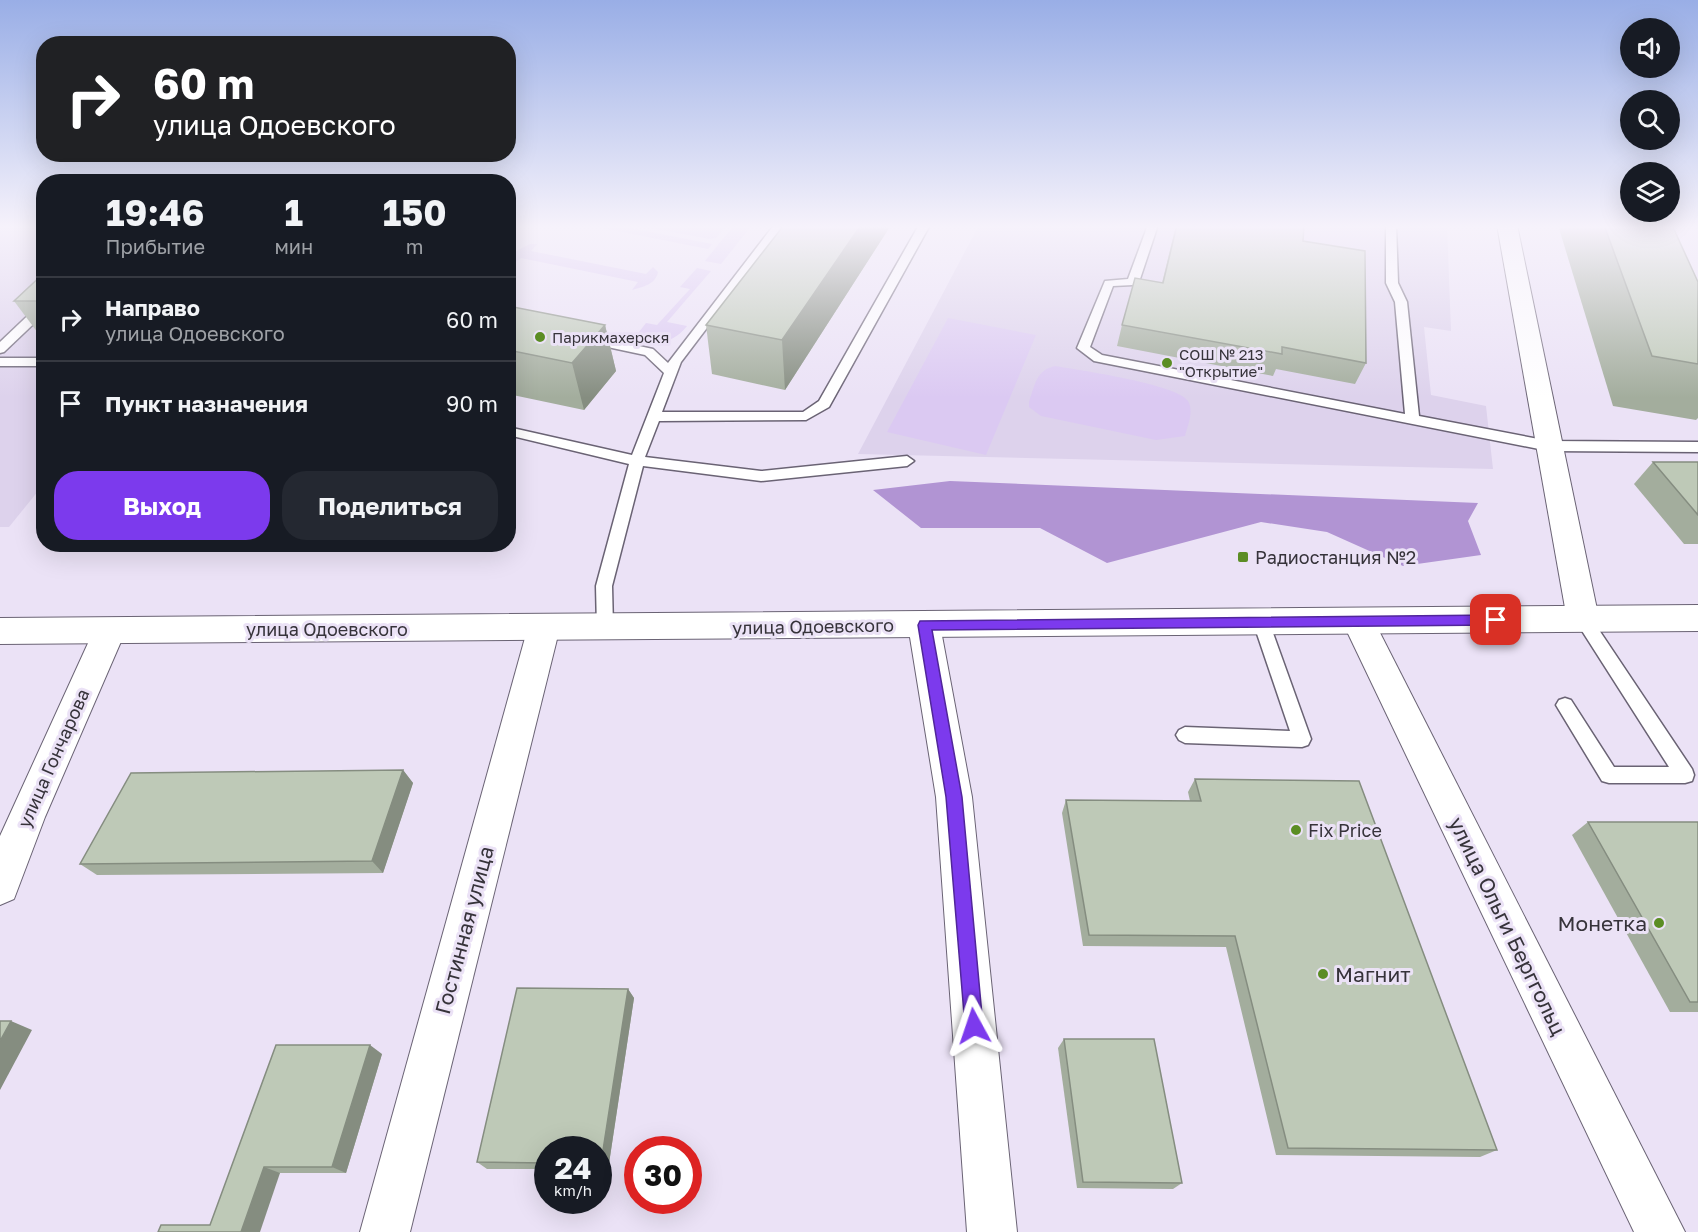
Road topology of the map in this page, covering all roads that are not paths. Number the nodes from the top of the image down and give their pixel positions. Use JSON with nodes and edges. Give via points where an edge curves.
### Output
{"nodes":[{"id":1,"x":736,"y":282,"type":"edge"},
{"id":2,"x":893,"y":282,"type":"edge"},
{"id":3,"x":1121,"y":282,"type":"edge"},
{"id":4,"x":1392,"y":282,"type":"edge"},
{"id":5,"x":1518,"y":282,"type":"edge"},
{"id":6,"x":36,"y":315,"type":"edge"},
{"id":7,"x":576,"y":336,"type":"edge"},
{"id":8,"x":0,"y":349,"type":"edge"},
{"id":9,"x":0,"y":362,"type":"edge"},
{"id":10,"x":36,"y":362,"type":"edge"},
{"id":11,"x":671,"y":372,"type":"junction"},
{"id":12,"x":654,"y":417,"type":"junction"},
{"id":13,"x":1412,"y":418,"type":"junction"},
{"id":14,"x":516,"y":433,"type":"edge"},
{"id":15,"x":1549,"y":446,"type":"junction"},
{"id":16,"x":1698,"y":447,"type":"edge"},
{"id":17,"x":637,"y":461,"type":"junction"},
{"id":18,"x":907,"y":461,"type":"dead end"},
{"id":19,"x":1698,"y":618,"type":"edge"},
{"id":20,"x":1583,"y":619,"type":"junction"},
{"id":21,"x":1358,"y":621,"type":"junction"},
{"id":22,"x":1261,"y":622,"type":"junction"},
{"id":23,"x":924,"y":625,"type":"junction"},
{"id":24,"x":544,"y":627,"type":"junction"},
{"id":25,"x":605,"y":628,"type":"junction"},
{"id":26,"x":110,"y":630,"type":"junction"},
{"id":27,"x":0,"y":631,"type":"edge"},
{"id":28,"x":1565,"y":705,"type":"dead end"},
{"id":29,"x":1185,"y":735,"type":"dead end"},
{"id":30,"x":0,"y":886,"type":"edge"},
{"id":31,"x":385,"y":1232,"type":"edge"},
{"id":32,"x":992,"y":1232,"type":"edge"},
{"id":33,"x":1660,"y":1232,"type":"edge"}],
"edges":[{"from":1,"to":11,"type":"lane"},
{"from":2,"to":12,"type":"lane","via":[[824,404],[806,416]]},
{"from":3,"to":13,"type":"lane","via":[[1109,283],[1083,348],[1098,358]]},
{"from":4,"to":13,"type":"lane","via":[[1401,302]]},
{"from":5,"to":15,"type":"street"},
{"from":6,"to":8,"type":"lane"},
{"from":7,"to":11,"type":"lane","via":[[649,352]]},
{"from":9,"to":10,"type":"lane"},
{"from":11,"to":12,"type":"lane"},
{"from":12,"to":17,"type":"lane"},
{"from":13,"to":15,"type":"lane"},
{"from":14,"to":17,"type":"lane"},
{"from":15,"to":16,"type":"lane"},
{"from":15,"to":20,"type":"street"},
{"from":17,"to":18,"type":"lane","via":[[761,476]]},
{"from":17,"to":25,"type":"lane","via":[[604,586]]},
{"from":19,"to":20,"type":"street","name":"улица Одоевского"},
{"from":20,"to":21,"type":"street","name":"улица Одоевского"},
{"from":20,"to":28,"type":"lane","via":[[1685,775],[1609,775]]},
{"from":21,"to":22,"type":"street","name":"улица Одоевского"},
{"from":21,"to":33,"type":"street","name":"улица Ольги Берггольц"},
{"from":22,"to":23,"type":"street","name":"улица Одоевского"},
{"from":22,"to":29,"type":"lane","via":[[1302,739]]},
{"from":23,"to":25,"type":"street","name":"улица Одоевского"},
{"from":23,"to":32,"type":"street","via":[[954,797]]},
{"from":24,"to":25,"type":"street","name":"улица Одоевского"},
{"from":24,"to":26,"type":"street","name":"улица Одоевского"},
{"from":24,"to":31,"type":"street","name":"Гостинная улица"},
{"from":26,"to":27,"type":"street","name":"улица Одоевского"},
{"from":26,"to":30,"type":"street","name":"улица Гончарова","via":[[26,817]]}]}
